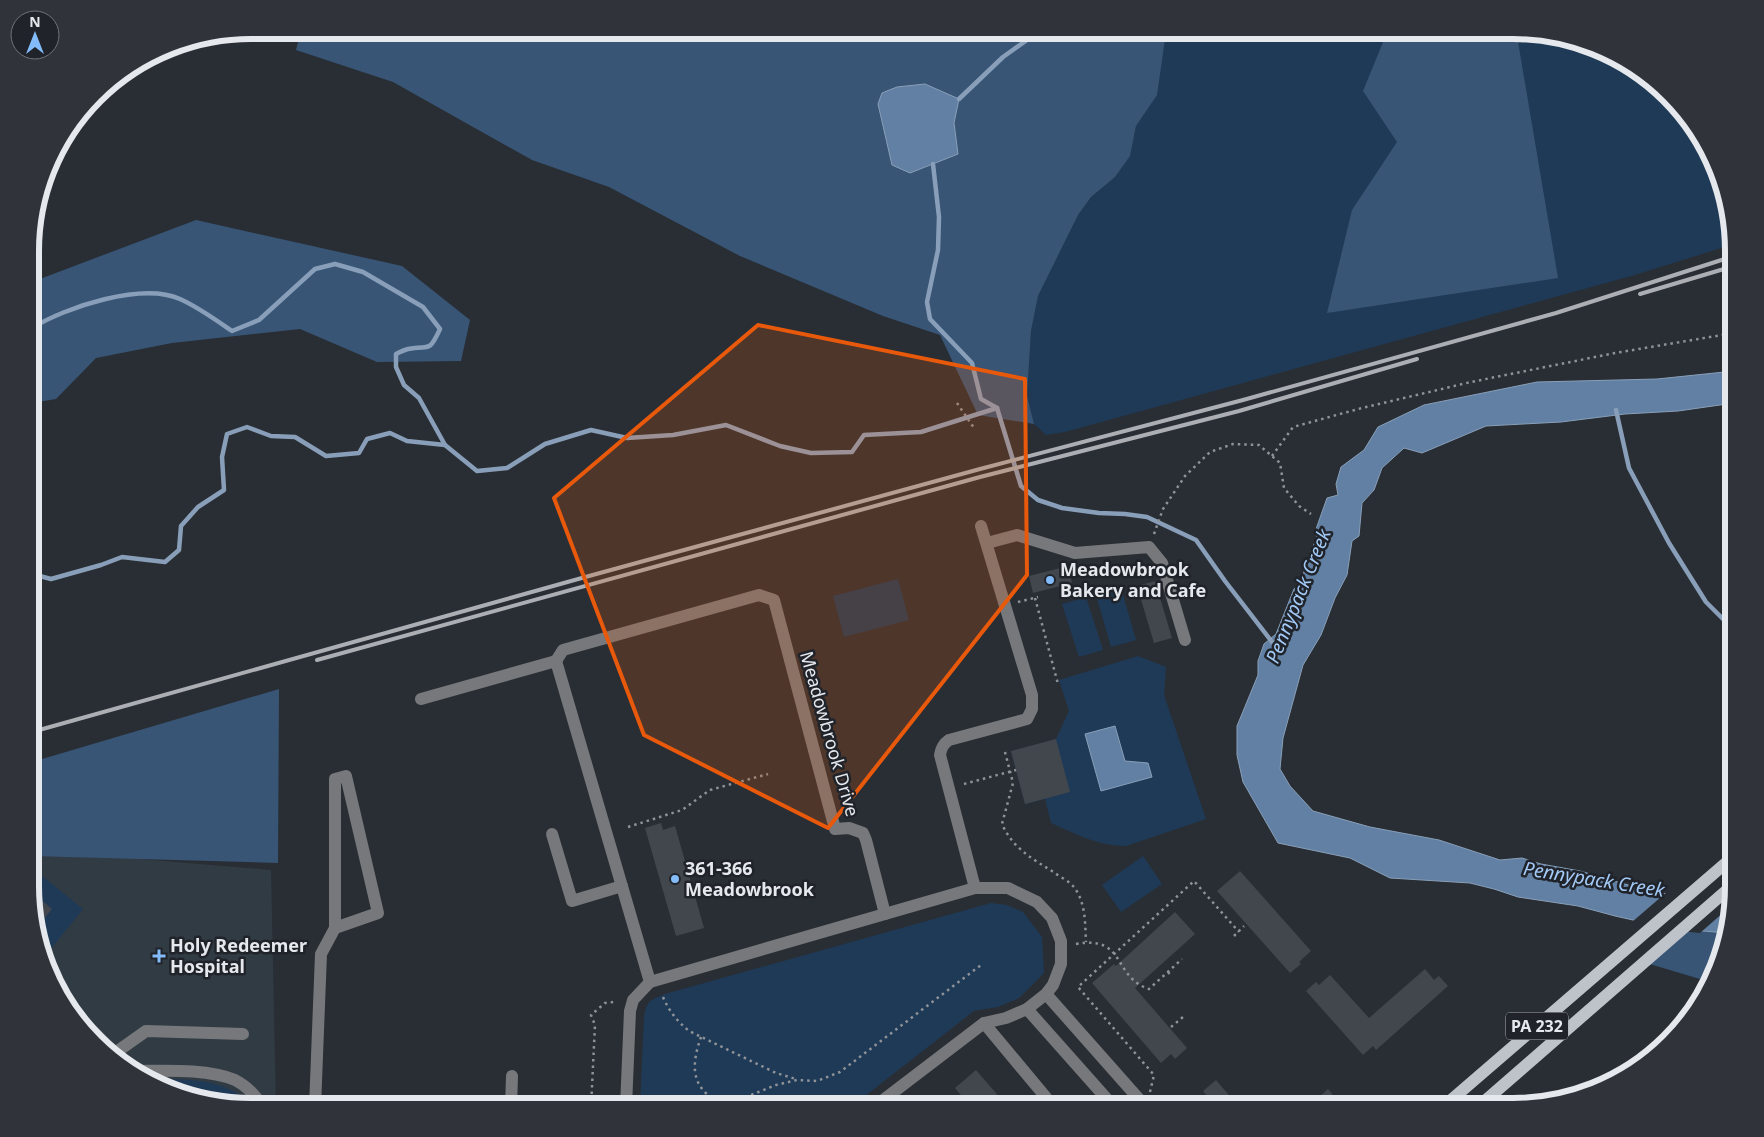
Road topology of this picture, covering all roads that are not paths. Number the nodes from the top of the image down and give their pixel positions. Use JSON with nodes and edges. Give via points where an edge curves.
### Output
{"nodes":[{"id":1,"x":981,"y":526,"type":"dead end"},
{"id":2,"x":986,"y":543,"type":"junction"},
{"id":3,"x":1185,"y":640,"type":"dead end"},
{"id":4,"x":556,"y":661,"type":"junction"},
{"id":5,"x":421,"y":699,"type":"dead end"},
{"id":6,"x":552,"y":834,"type":"dead end"},
{"id":7,"x":1725,"y":864,"type":"edge"},
{"id":8,"x":622,"y":886,"type":"junction"},
{"id":9,"x":975,"y":888,"type":"junction"},
{"id":10,"x":1725,"y":892,"type":"edge"},
{"id":11,"x":885,"y":914,"type":"junction"},
{"id":12,"x":335,"y":928,"type":"junction"},
{"id":13,"x":650,"y":982,"type":"junction"},
{"id":14,"x":1046,"y":994,"type":"junction"},
{"id":15,"x":1027,"y":1009,"type":"junction"},
{"id":16,"x":984,"y":1023,"type":"junction"},
{"id":17,"x":243,"y":1034,"type":"dead end"},
{"id":18,"x":118,"y":1051,"type":"edge"},
{"id":19,"x":147,"y":1071,"type":"edge"},
{"id":20,"x":512,"y":1076,"type":"dead end"},
{"id":21,"x":256,"y":1098,"type":"edge"},
{"id":22,"x":315,"y":1098,"type":"edge"},
{"id":23,"x":511,"y":1098,"type":"edge"},
{"id":24,"x":626,"y":1098,"type":"edge"},
{"id":25,"x":886,"y":1098,"type":"edge"},
{"id":26,"x":1046,"y":1098,"type":"edge"},
{"id":27,"x":1106,"y":1098,"type":"edge"},
{"id":28,"x":1138,"y":1098,"type":"edge"},
{"id":29,"x":1453,"y":1098,"type":"edge"},
{"id":30,"x":1487,"y":1098,"type":"edge"}],
"edges":[{"from":1,"to":2,"type":"street"},
{"from":2,"to":3,"type":"street","via":[[1017,536],[1075,553],[1149,547],[1162,563]]},
{"from":2,"to":9,"type":"street","via":[[1032,695],[1032,709],[1027,719],[950,740],[941,749]]},
{"from":4,"to":5,"type":"street"},
{"from":4,"to":8,"type":"street"},
{"from":4,"to":11,"type":"street","name":"Meadowbrook Drive","via":[[562,650],[759,595],[774,600],[835,829],[849,828],[863,833]]},
{"from":6,"to":8,"type":"street","via":[[572,901]]},
{"from":7,"to":29,"type":"main road","number":"PA 232"},
{"from":8,"to":13,"type":"street"},
{"from":9,"to":11,"type":"street"},
{"from":9,"to":14,"type":"street","via":[[1008,888],[1036,902],[1052,918],[1061,942],[1061,964]]},
{"from":10,"to":30,"type":"main road","number":"PA 232"},
{"from":11,"to":13,"type":"street"},
{"from":12,"to":12,"type":"street","via":[[335,779],[346,776],[378,913]]},
{"from":12,"to":22,"type":"street","via":[[321,954]]},
{"from":13,"to":24,"type":"street","via":[[633,1000],[630,1011]]},
{"from":14,"to":15,"type":"street"},
{"from":14,"to":28,"type":"street"},
{"from":15,"to":16,"type":"street"},
{"from":15,"to":27,"type":"street"},
{"from":16,"to":25,"type":"street"},
{"from":16,"to":26,"type":"street"},
{"from":17,"to":18,"type":"street","via":[[146,1031]]},
{"from":19,"to":21,"type":"street","via":[[218,1074],[236,1081]]},
{"from":20,"to":23,"type":"street"}]}
